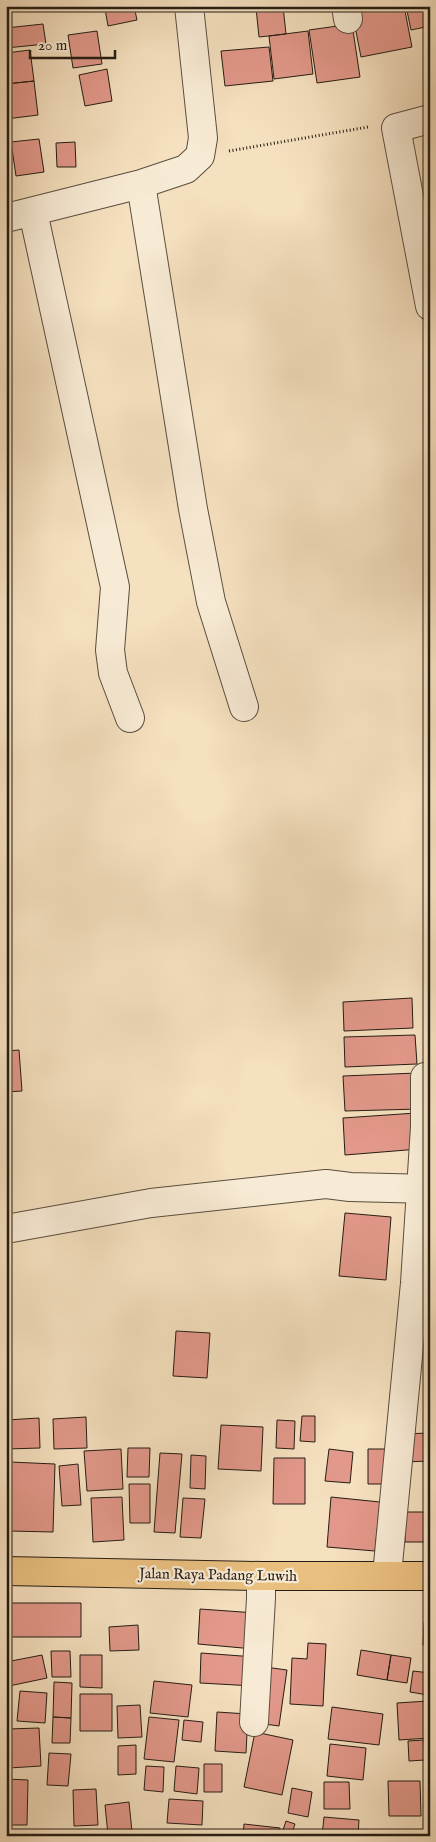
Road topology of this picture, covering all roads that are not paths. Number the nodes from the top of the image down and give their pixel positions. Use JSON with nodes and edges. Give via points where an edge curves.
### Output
{"nodes":[{"id":1,"x":189,"y":6,"type":"edge"},
{"id":2,"x":430,"y":119,"type":"edge"},
{"id":3,"x":141,"y":184,"type":"junction"},
{"id":4,"x":33,"y":212,"type":"junction"},
{"id":5,"x":6,"y":218,"type":"edge"},
{"id":6,"x":430,"y":306,"type":"edge"},
{"id":7,"x":244,"y":707,"type":"dead end"},
{"id":8,"x":130,"y":718,"type":"dead end"},
{"id":9,"x":425,"y":1077,"type":"dead end"},
{"id":10,"x":426,"y":1189,"type":"edge"},
{"id":11,"x":6,"y":1229,"type":"edge"},
{"id":12,"x":6,"y":1571,"type":"edge"},
{"id":13,"x":387,"y":1575,"type":"junction"},
{"id":14,"x":261,"y":1576,"type":"junction"},
{"id":15,"x":430,"y":1576,"type":"edge"},
{"id":16,"x":254,"y":1722,"type":"dead end"}],
"edges":[{"from":1,"to":3,"type":"street","via":[[203,138],[200,156],[186,169]]},
{"from":2,"to":6,"type":"street","via":[[396,128]]},
{"from":3,"to":4,"type":"street"},
{"from":3,"to":7,"type":"street","via":[[211,602]]},
{"from":4,"to":5,"type":"street"},
{"from":4,"to":8,"type":"street","via":[[114,587],[110,650],[113,673]]},
{"from":9,"to":10,"type":"street"},
{"from":10,"to":11,"type":"street","via":[[326,1184],[279,1188],[150,1203]]},
{"from":10,"to":13,"type":"street"},
{"from":12,"to":14,"type":"main road","name":"Jalan Raya Padang Luwih"},
{"from":13,"to":14,"type":"main road","name":"Jalan Raya Padang Luwih"},
{"from":13,"to":15,"type":"main road","name":"Jalan Raya Padang Luwih"},
{"from":14,"to":16,"type":"street"}]}
